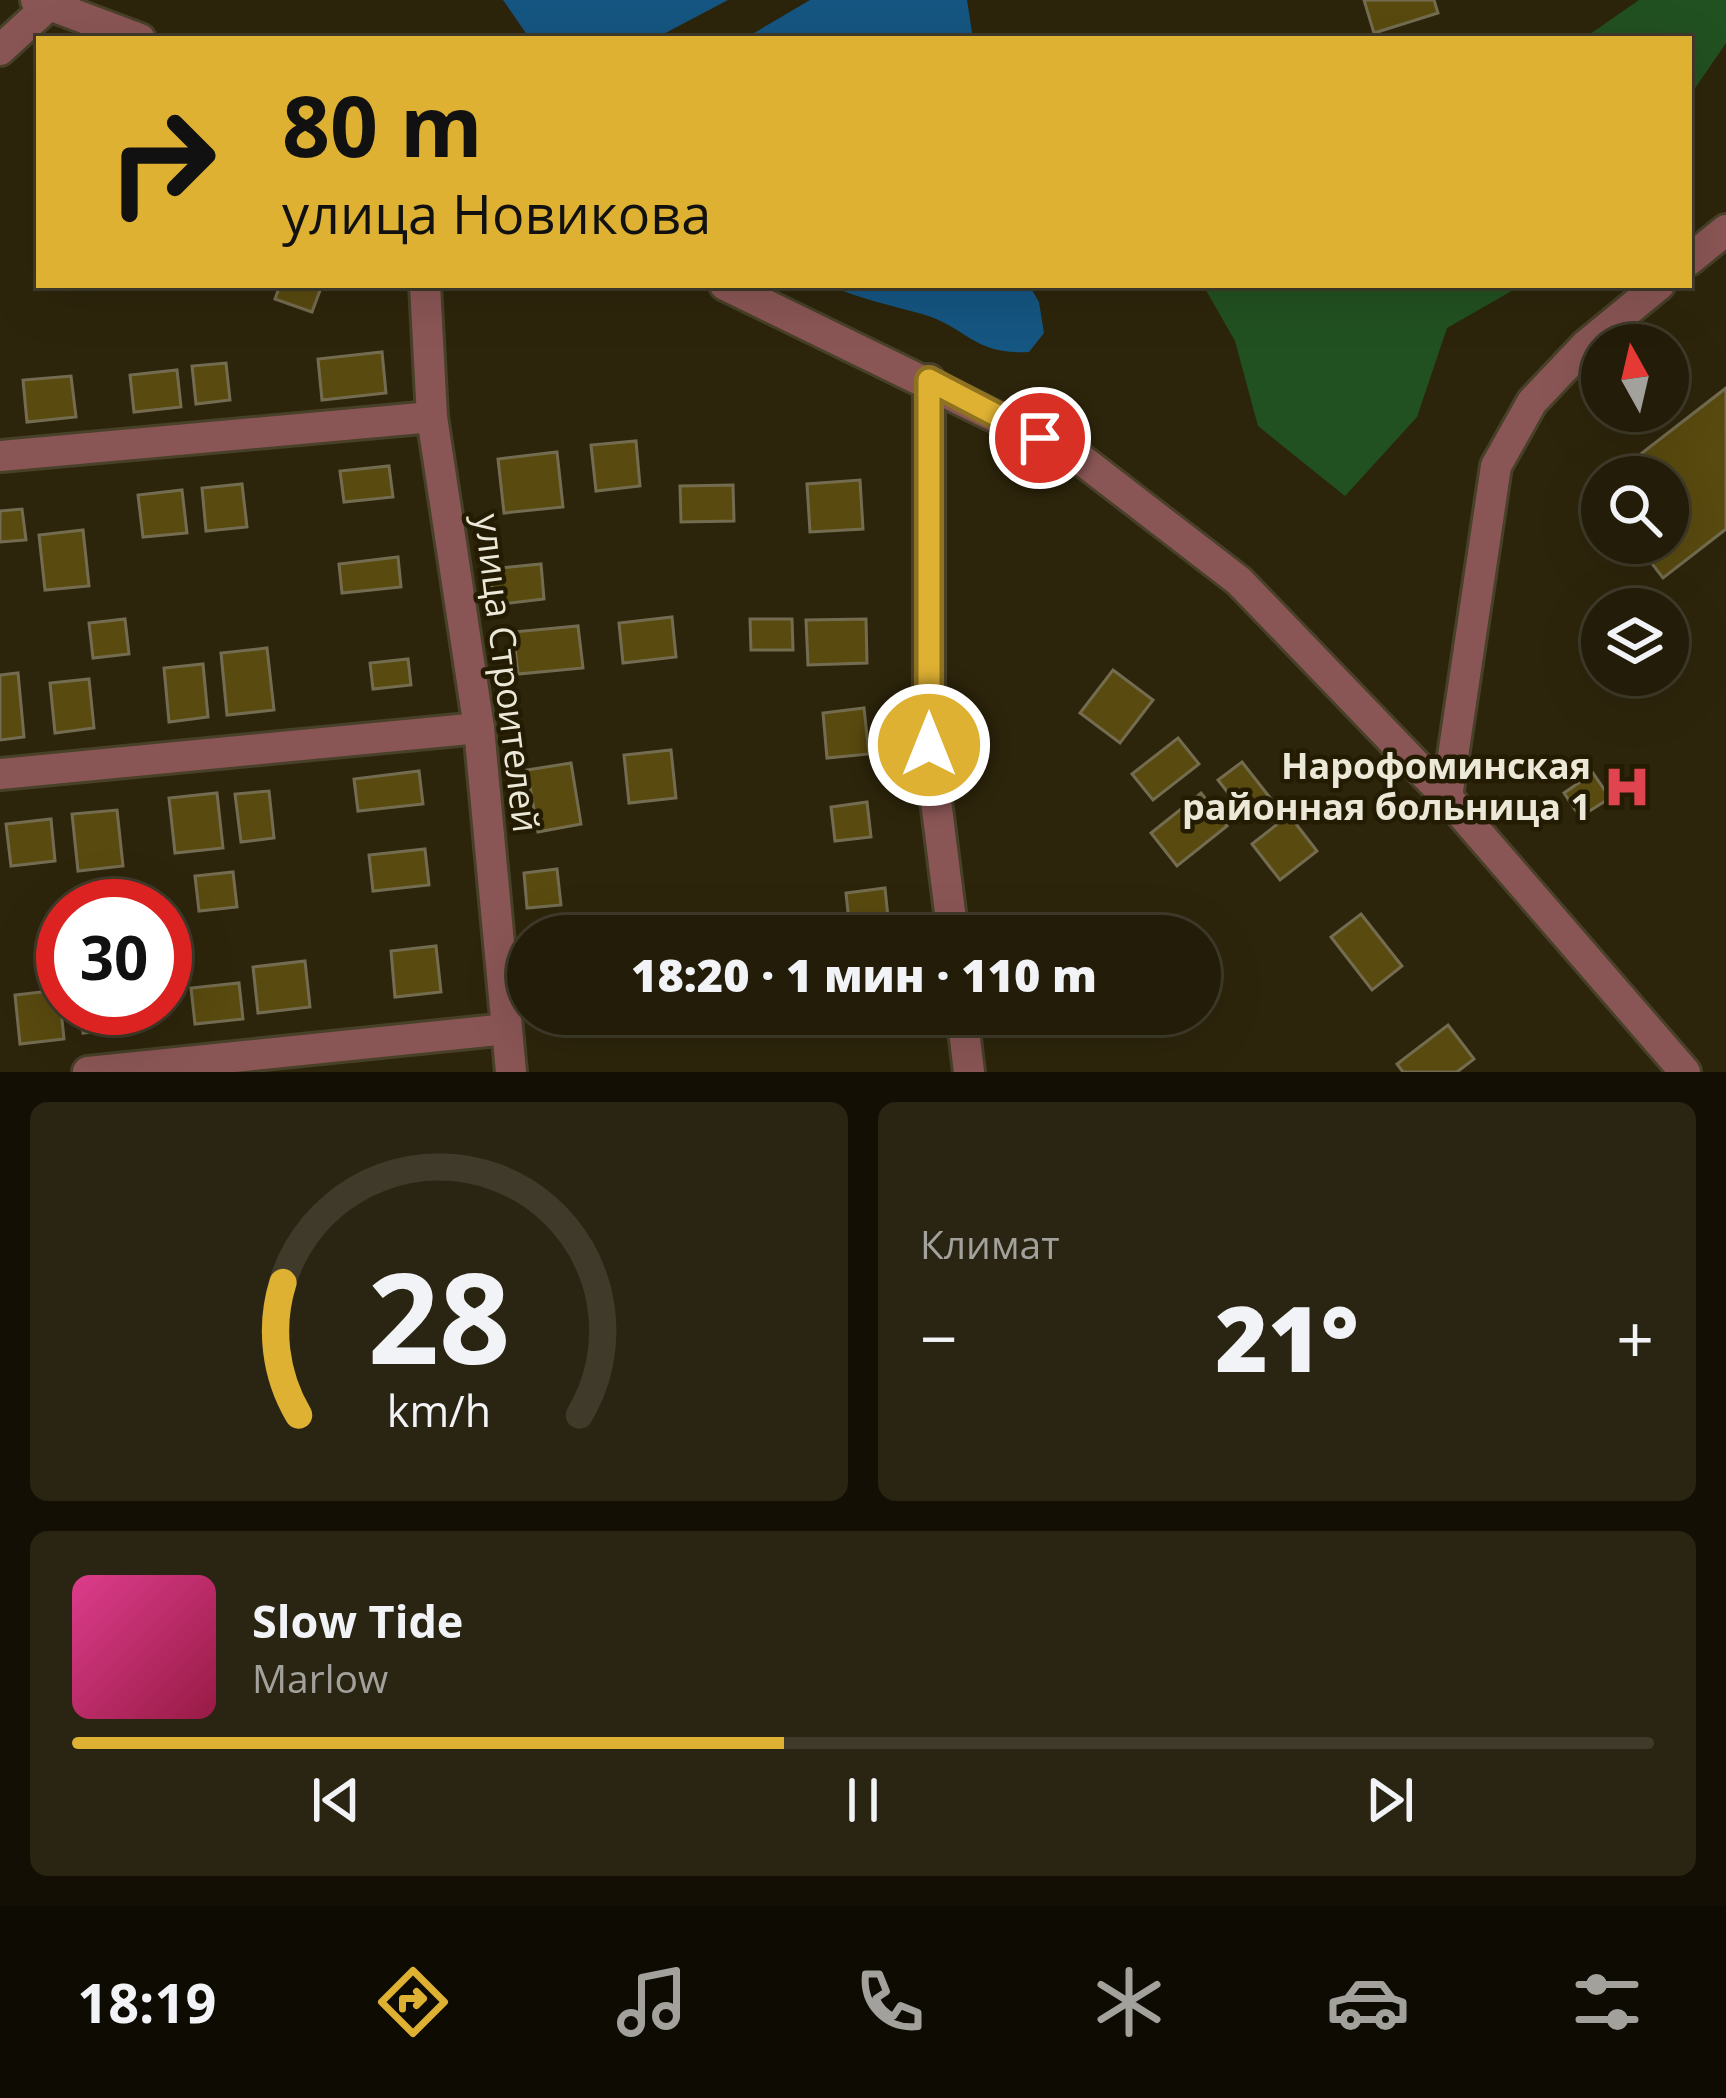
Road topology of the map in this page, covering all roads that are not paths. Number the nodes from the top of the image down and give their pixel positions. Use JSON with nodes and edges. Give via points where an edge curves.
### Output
{"nodes":[{"id":1,"x":43,"y":3,"type":"edge"},
{"id":2,"x":132,"y":36,"type":"edge"},
{"id":3,"x":0,"y":50,"type":"edge"},
{"id":4,"x":1726,"y":230,"type":"edge"},
{"id":5,"x":1692,"y":258,"type":"edge"},
{"id":6,"x":425,"y":288,"type":"edge"},
{"id":7,"x":731,"y":288,"type":"edge"},
{"id":8,"x":1655,"y":288,"type":"edge"},
{"id":9,"x":929,"y":380,"type":"junction"},
{"id":10,"x":432,"y":417,"type":"junction"},
{"id":11,"x":0,"y":457,"type":"edge"},
{"id":12,"x":479,"y":728,"type":"junction"},
{"id":13,"x":0,"y":773,"type":"edge"},
{"id":14,"x":1447,"y":797,"type":"junction"},
{"id":15,"x":949,"y":915,"type":"edge"},
{"id":16,"x":507,"y":1029,"type":"joint"},
{"id":17,"x":508,"y":1035,"type":"edge"},
{"id":18,"x":965,"y":1035,"type":"edge"},
{"id":19,"x":88,"y":1072,"type":"edge"},
{"id":20,"x":512,"y":1072,"type":"edge"},
{"id":21,"x":969,"y":1072,"type":"edge"},
{"id":22,"x":1685,"y":1072,"type":"edge"}],
"edges":[{"from":1,"to":2,"type":"street"},
{"from":1,"to":3,"type":"street"},
{"from":4,"to":5,"type":"street"},
{"from":6,"to":10,"type":"street","name":"улица Строителей"},
{"from":7,"to":9,"type":"street"},
{"from":8,"to":14,"type":"street","via":[[1532,402],[1496,466]]},
{"from":9,"to":14,"type":"street","via":[[1078,457],[1239,581]]},
{"from":9,"to":15,"type":"street","via":[[929,745]]},
{"from":10,"to":11,"type":"street"},
{"from":10,"to":12,"type":"street","name":"улица Строителей"},
{"from":12,"to":13,"type":"street"},
{"from":12,"to":16,"type":"street","name":"улица Строителей"},
{"from":14,"to":22,"type":"street"},
{"from":16,"to":19,"type":"street"},
{"from":17,"to":20,"type":"street","name":"улица Строителей"},
{"from":18,"to":21,"type":"street"}]}
